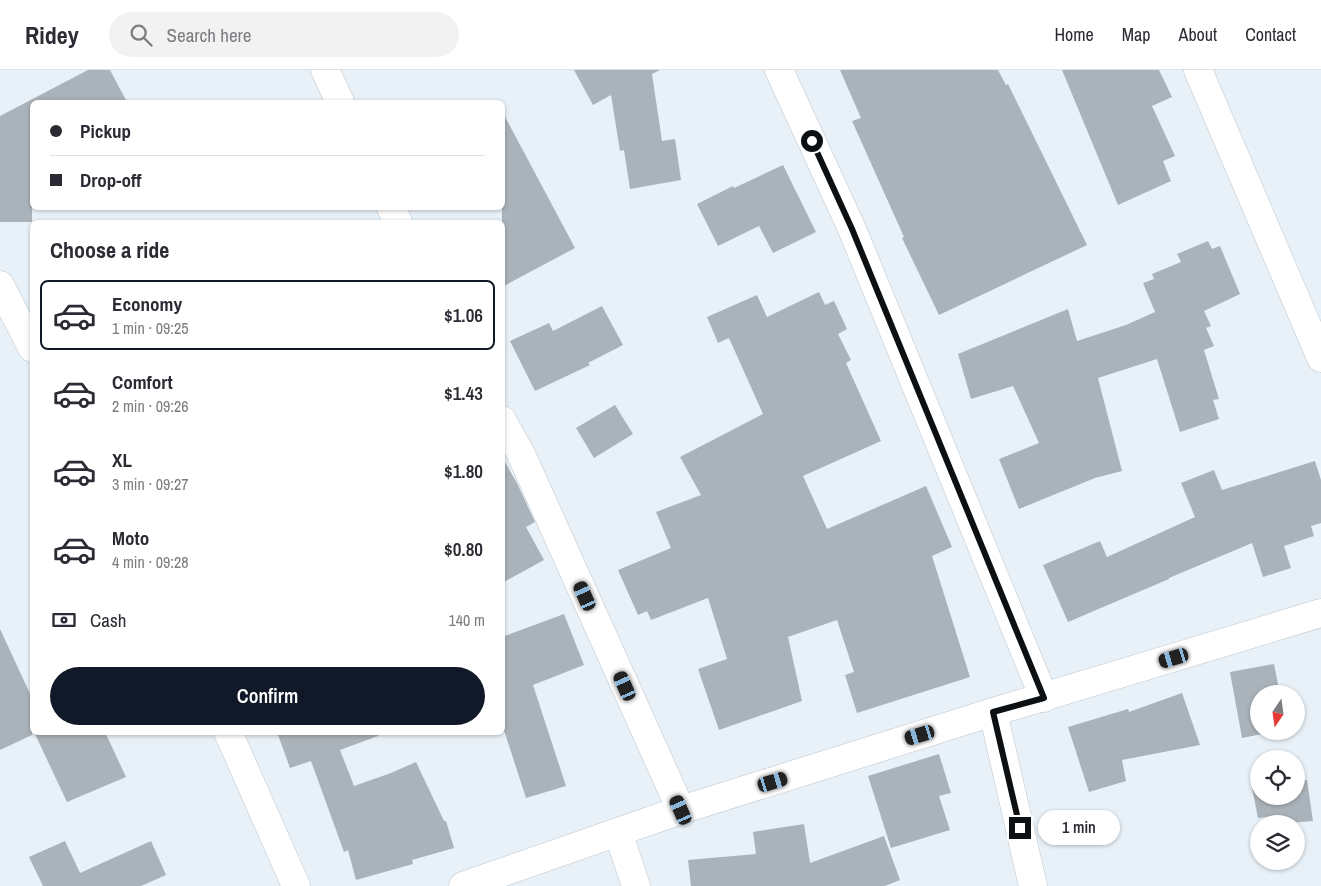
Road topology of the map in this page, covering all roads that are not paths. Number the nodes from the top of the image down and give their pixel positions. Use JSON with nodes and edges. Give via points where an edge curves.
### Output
{"nodes":[{"id":1,"x":325,"y":70,"type":"edge"},
{"id":2,"x":779,"y":70,"type":"edge"},
{"id":3,"x":1198,"y":70,"type":"edge"},
{"id":4,"x":339,"y":100,"type":"edge"},
{"id":5,"x":0,"y":285,"type":"edge"},
{"id":6,"x":30,"y":344,"type":"edge"},
{"id":7,"x":1321,"y":358,"type":"edge"},
{"id":8,"x":505,"y":425,"type":"edge"},
{"id":9,"x":1321,"y":613,"type":"edge"},
{"id":10,"x":1044,"y":698,"type":"junction"},
{"id":11,"x":993,"y":712,"type":"junction"},
{"id":12,"x":229,"y":735,"type":"edge"},
{"id":13,"x":681,"y":810,"type":"junction"},
{"id":14,"x":618,"y":832,"type":"junction"},
{"id":15,"x":296,"y":886,"type":"edge"},
{"id":16,"x":463,"y":886,"type":"edge"},
{"id":17,"x":636,"y":886,"type":"edge"},
{"id":18,"x":1033,"y":886,"type":"edge"}],
"edges":[{"from":1,"to":4,"type":"street"},
{"from":2,"to":10,"type":"street","via":[[852,229]]},
{"from":3,"to":7,"type":"street"},
{"from":5,"to":6,"type":"street"},
{"from":8,"to":13,"type":"street","via":[[521,454]]},
{"from":9,"to":10,"type":"street"},
{"from":10,"to":11,"type":"street"},
{"from":11,"to":13,"type":"street"},
{"from":11,"to":18,"type":"street"},
{"from":12,"to":15,"type":"street"},
{"from":13,"to":14,"type":"street"},
{"from":14,"to":16,"type":"street"},
{"from":14,"to":17,"type":"street"}]}
